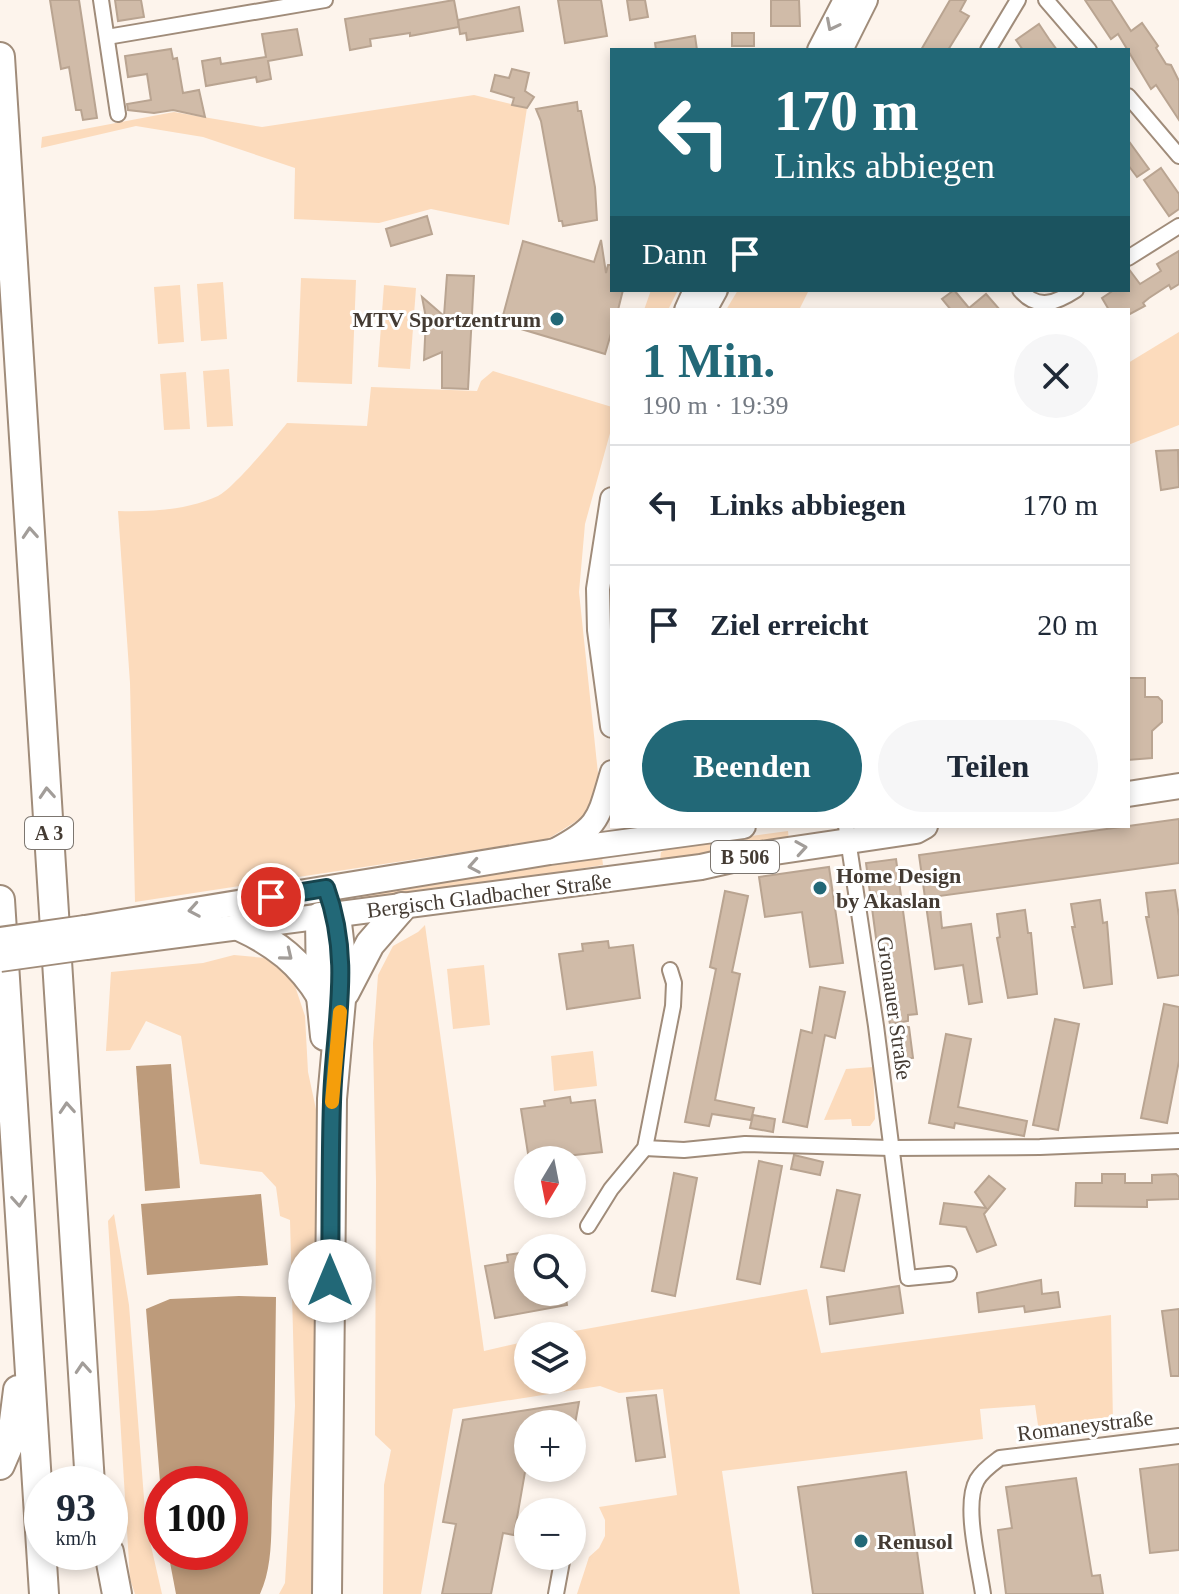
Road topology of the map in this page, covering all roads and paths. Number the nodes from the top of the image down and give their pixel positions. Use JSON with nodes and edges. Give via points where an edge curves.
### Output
{"nodes":[{"id":1,"x":101,"y":0,"type":"edge"},
{"id":2,"x":325,"y":0,"type":"edge"},
{"id":3,"x":845,"y":0,"type":"edge"},
{"id":4,"x":866,"y":0,"type":"edge"},
{"id":5,"x":1018,"y":0,"type":"edge"},
{"id":6,"x":1046,"y":0,"type":"edge"},
{"id":7,"x":107,"y":37,"type":"junction"},
{"id":8,"x":820,"y":48,"type":"edge"},
{"id":9,"x":842,"y":48,"type":"edge"},
{"id":10,"x":989,"y":48,"type":"edge"},
{"id":11,"x":1087,"y":48,"type":"edge"},
{"id":12,"x":0,"y":57,"type":"edge"},
{"id":13,"x":1130,"y":98,"type":"edge"},
{"id":14,"x":118,"y":114,"type":"dead end"},
{"id":15,"x":1179,"y":156,"type":"edge"},
{"id":16,"x":1179,"y":226,"type":"edge"},
{"id":17,"x":1130,"y":257,"type":"edge"},
{"id":18,"x":1022,"y":292,"type":"edge"},
{"id":19,"x":1073,"y":292,"type":"edge"},
{"id":20,"x":610,"y":512,"type":"edge"},
{"id":21,"x":610,"y":711,"type":"edge"},
{"id":22,"x":610,"y":778,"type":"edge"},
{"id":23,"x":1179,"y":786,"type":"edge"},
{"id":24,"x":1130,"y":794,"type":"edge"},
{"id":25,"x":701,"y":828,"type":"edge"},
{"id":26,"x":921,"y":828,"type":"edge"},
{"id":27,"x":637,"y":833,"type":"edge"},
{"id":28,"x":847,"y":833,"type":"edge"},
{"id":29,"x":550,"y":852,"type":"junction"},
{"id":30,"x":641,"y":876,"type":"junction"},
{"id":31,"x":326,"y":888,"type":"junction"},
{"id":32,"x":0,"y":900,"type":"edge"},
{"id":33,"x":402,"y":907,"type":"junction"},
{"id":34,"x":328,"y":916,"type":"junction"},
{"id":35,"x":241,"y":927,"type":"junction"},
{"id":36,"x":86,"y":937,"type":"junction"},
{"id":37,"x":0,"y":940,"type":"edge"},
{"id":38,"x":0,"y":959,"type":"edge"},
{"id":39,"x":670,"y":970,"type":"dead end"},
{"id":40,"x":331,"y":998,"type":"junction"},
{"id":41,"x":1179,"y":1141,"type":"edge"},
{"id":42,"x":645,"y":1148,"type":"junction"},
{"id":43,"x":891,"y":1148,"type":"junction"},
{"id":44,"x":588,"y":1226,"type":"dead end"},
{"id":45,"x":949,"y":1274,"type":"dead end"},
{"id":46,"x":25,"y":1306,"type":"junction"},
{"id":47,"x":1179,"y":1436,"type":"edge"},
{"id":48,"x":0,"y":1465,"type":"edge"},
{"id":49,"x":90,"y":1466,"type":"edge"},
{"id":50,"x":95,"y":1570,"type":"edge"},
{"id":51,"x":112,"y":1570,"type":"edge"},
{"id":52,"x":560,"y":1570,"type":"edge"},
{"id":53,"x":44,"y":1594,"type":"edge"},
{"id":54,"x":97,"y":1594,"type":"edge"},
{"id":55,"x":117,"y":1594,"type":"edge"},
{"id":56,"x":327,"y":1594,"type":"edge"},
{"id":57,"x":556,"y":1594,"type":"edge"},
{"id":58,"x":983,"y":1594,"type":"edge"}],
"edges":[{"from":1,"to":7,"type":"street"},
{"from":2,"to":7,"type":"street"},
{"from":3,"to":8,"type":"main road","one_way":true},
{"from":4,"to":9,"type":"main road"},
{"from":5,"to":10,"type":"street"},
{"from":6,"to":11,"type":"street"},
{"from":7,"to":14,"type":"street"},
{"from":49,"to":12,"type":"highway","number":"A 3","one_way":true},
{"from":13,"to":15,"type":"street"},
{"from":16,"to":17,"type":"street"},
{"from":18,"to":19,"type":"street","via":[[1044,304]]},
{"from":20,"to":21,"type":"main road","via":[[598,589]]},
{"from":22,"to":29,"type":"main road","via":[[586,834]]},
{"from":23,"to":24,"type":"main road"},
{"from":25,"to":27,"type":"main road","name":"Bergisch Gladbacher Straße","number":"B 506"},
{"from":26,"to":28,"type":"main road","name":"Bergisch Gladbacher Straße","number":"B 506"},
{"from":27,"to":29,"type":"main road","name":"Bergisch Gladbacher Straße","number":"B 506"},
{"from":27,"to":30,"type":"main road","name":"Bergisch Gladbacher Straße"},
{"from":30,"to":28,"type":"main road","name":"Bergisch Gladbacher Straße","number":"B 506","one_way":true},
{"from":28,"to":43,"type":"street","name":"Gronauer Straße"},
{"from":29,"to":31,"type":"main road","name":"Bergisch Gladbacher Straße","number":"B 506","one_way":true},
{"from":30,"to":33,"type":"main road","name":"Bergisch Gladbacher Straße","number":"B 506"},
{"from":31,"to":34,"type":"main road"},
{"from":31,"to":36,"type":"main road","name":"Bergisch Gladbacher Straße","number":"B 506","one_way":true},
{"from":32,"to":46,"type":"highway","one_way":true},
{"from":33,"to":34,"type":"main road","name":"Bergisch Gladbacher Straße","number":"B 506"},
{"from":33,"to":40,"type":"highway"},
{"from":34,"to":35,"type":"main road","name":"Bergisch Gladbacher Straße","number":"B 506"},
{"from":34,"to":40,"type":"highway","via":[[341,957]]},
{"from":35,"to":36,"type":"main road","name":"Bergisch Gladbacher Straße","number":"B 506"},
{"from":35,"to":40,"type":"highway","one_way":true,"via":[[283,950]]},
{"from":36,"to":37,"type":"main road","name":"Bergisch Gladbacher Straße","number":"B 506","bridge":true},
{"from":36,"to":38,"type":"main road","name":"Bergisch Gladbacher Straße","number":"B 506","bridge":true},
{"from":39,"to":42,"type":"street","via":[[673,1006]]},
{"from":40,"to":56,"type":"highway"},
{"from":41,"to":43,"type":"street"},
{"from":42,"to":43,"type":"street"},
{"from":42,"to":44,"type":"street"},
{"from":43,"to":45,"type":"street","name":"Gronauer Straße","via":[[908,1278]]},
{"from":46,"to":48,"type":"highway","via":[[15,1423]]},
{"from":46,"to":53,"type":"highway"},
{"from":47,"to":58,"type":"street","name":"Romaneystraße","via":[[1000,1458],[979,1476],[971,1506]]},
{"from":50,"to":54,"type":"highway"},
{"from":51,"to":55,"type":"highway"},
{"from":52,"to":57,"type":"street"}]}
